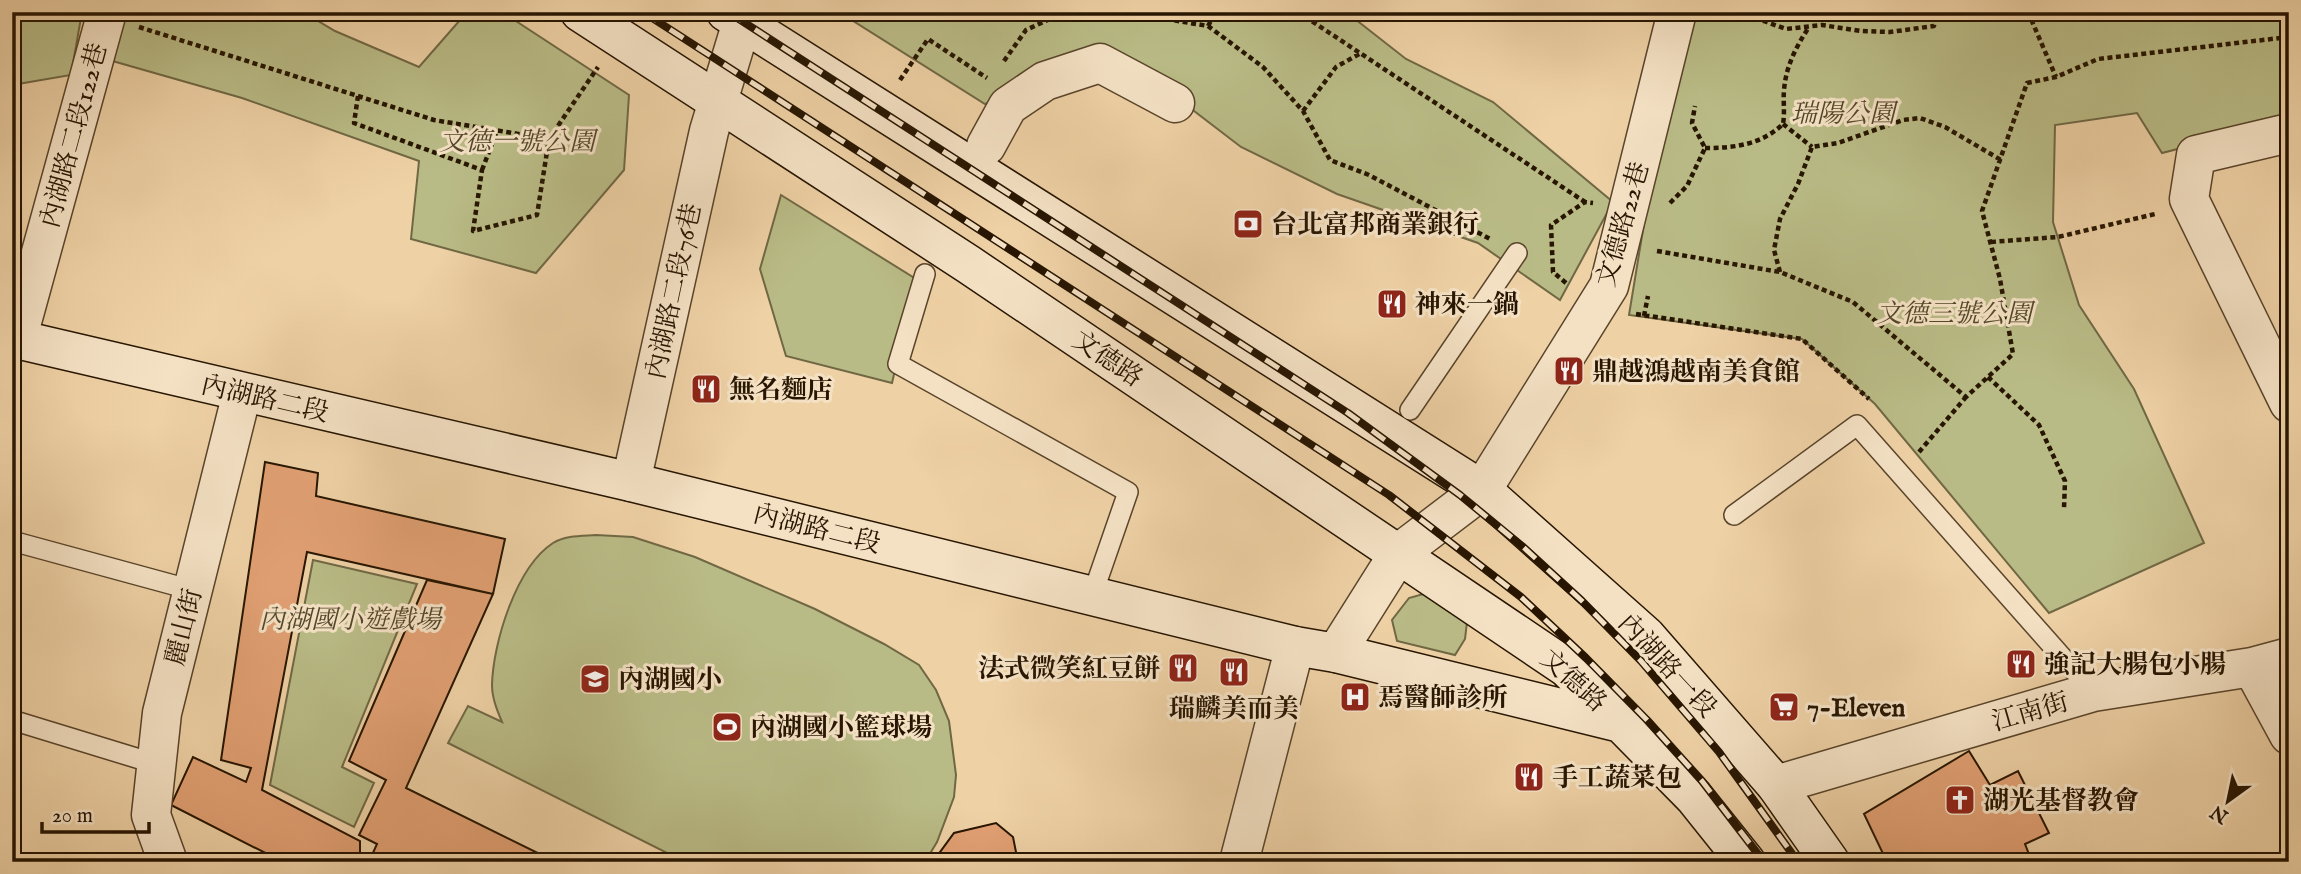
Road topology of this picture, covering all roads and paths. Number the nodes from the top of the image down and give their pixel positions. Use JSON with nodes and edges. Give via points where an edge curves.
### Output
{"nodes":[{"id":1,"x":580,"y":12,"type":"edge"},
{"id":2,"x":1124,"y":12,"type":"edge"},
{"id":3,"x":1216,"y":12,"type":"edge"},
{"id":4,"x":1298,"y":12,"type":"edge"},
{"id":5,"x":1678,"y":12,"type":"edge"},
{"id":6,"x":1739,"y":12,"type":"edge"},
{"id":7,"x":1936,"y":12,"type":"edge"},
{"id":8,"x":2028,"y":12,"type":"edge"},
{"id":9,"x":106,"y":14,"type":"edge"},
{"id":10,"x":738,"y":16,"type":"edge"},
{"id":11,"x":1208,"y":26,"type":"junction"},
{"id":12,"x":1810,"y":26,"type":"junction"},
{"id":13,"x":2289,"y":37,"type":"edge"},
{"id":14,"x":1361,"y":52,"type":"junction"},
{"id":15,"x":603,"y":61,"type":"dead end"},
{"id":16,"x":2056,"y":77,"type":"junction"},
{"id":17,"x":991,"y":81,"type":"dead end"},
{"id":18,"x":895,"y":88,"type":"dead end"},
{"id":19,"x":1696,"y":95,"type":"dead end"},
{"id":20,"x":358,"y":96,"type":"junction"},
{"id":21,"x":717,"y":101,"type":"junction"},
{"id":22,"x":1175,"y":103,"type":"dead end"},
{"id":23,"x":1303,"y":111,"type":"junction"},
{"id":24,"x":1783,"y":124,"type":"junction"},
{"id":25,"x":497,"y":131,"type":"junction"},
{"id":26,"x":2289,"y":133,"type":"edge"},
{"id":27,"x":549,"y":139,"type":"junction"},
{"id":28,"x":986,"y":146,"type":"dead end"},
{"id":29,"x":1812,"y":147,"type":"junction"},
{"id":30,"x":1704,"y":148,"type":"junction"},
{"id":31,"x":2001,"y":160,"type":"junction"},
{"id":32,"x":482,"y":170,"type":"junction"},
{"id":33,"x":1585,"y":202,"type":"junction"},
{"id":34,"x":1667,"y":205,"type":"dead end"},
{"id":35,"x":2192,"y":206,"type":"junction"},
{"id":36,"x":1627,"y":212,"type":"junction"},
{"id":37,"x":1660,"y":240,"type":"dead end"},
{"id":38,"x":1991,"y":242,"type":"junction"},
{"id":39,"x":1657,"y":251,"type":"junction"},
{"id":40,"x":1517,"y":253,"type":"junction"},
{"id":41,"x":1655,"y":264,"type":"dead end"},
{"id":42,"x":1553,"y":272,"type":"junction"},
{"id":43,"x":1780,"y":272,"type":"junction"},
{"id":44,"x":925,"y":274,"type":"dead end"},
{"id":45,"x":1649,"y":290,"type":"dead end"},
{"id":46,"x":1596,"y":307,"type":"junction"},
{"id":47,"x":1644,"y":316,"type":"dead end"},
{"id":48,"x":15,"y":339,"type":"edge"},
{"id":49,"x":1988,"y":377,"type":"junction"},
{"id":50,"x":242,"y":393,"type":"junction"},
{"id":51,"x":2287,"y":396,"type":"edge"},
{"id":52,"x":1966,"y":397,"type":"junction"},
{"id":53,"x":1410,"y":410,"type":"dead end"},
{"id":54,"x":1917,"y":454,"type":"dead end"},
{"id":55,"x":631,"y":482,"type":"junction"},
{"id":56,"x":1482,"y":490,"type":"junction"},
{"id":57,"x":2064,"y":508,"type":"dead end"},
{"id":58,"x":1734,"y":515,"type":"dead end"},
{"id":59,"x":12,"y":541,"type":"edge"},
{"id":60,"x":1399,"y":553,"type":"junction"},
{"id":61,"x":192,"y":590,"type":"junction"},
{"id":62,"x":1092,"y":596,"type":"junction"},
{"id":63,"x":1295,"y":646,"type":"junction"},
{"id":64,"x":1336,"y":653,"type":"junction"},
{"id":65,"x":2289,"y":657,"type":"edge"},
{"id":66,"x":2252,"y":667,"type":"junction"},
{"id":67,"x":2093,"y":692,"type":"junction"},
{"id":68,"x":12,"y":720,"type":"edge"},
{"id":69,"x":1621,"y":723,"type":"junction"},
{"id":70,"x":2289,"y":735,"type":"edge"},
{"id":71,"x":156,"y":764,"type":"junction"},
{"id":72,"x":1776,"y":785,"type":"junction"},
{"id":73,"x":168,"y":862,"type":"edge"},
{"id":74,"x":1239,"y":862,"type":"edge"},
{"id":75,"x":1746,"y":862,"type":"edge"},
{"id":76,"x":1830,"y":862,"type":"edge"}],
"edges":[{"from":1,"to":21,"type":"street","name":"文德路"},
{"from":2,"to":11,"type":"path"},
{"from":3,"to":11,"type":"path"},
{"from":4,"to":14,"type":"path"},
{"from":5,"to":36,"type":"street","name":"文德路22巷"},
{"from":6,"to":12,"type":"path","via":[[1786,29]]},
{"from":7,"to":12,"type":"path","via":[[1934,26],[1890,32]]},
{"from":8,"to":16,"type":"path"},
{"from":9,"to":20,"type":"path"},
{"from":9,"to":48,"type":"street","name":"內湖路二段122巷"},
{"from":10,"to":21,"type":"street","name":"內湖路二段76巷"},
{"from":10,"to":56,"type":"street"},
{"from":11,"to":23,"type":"path","via":[[1263,67]]},
{"from":12,"to":24,"type":"path","via":[[1789,60]]},
{"from":13,"to":16,"type":"path","via":[[2098,59]]},
{"from":14,"to":23,"type":"path","via":[[1336,67]]},
{"from":14,"to":33,"type":"path"},
{"from":15,"to":27,"type":"path"},
{"from":16,"to":31,"type":"path","via":[[2027,83]]},
{"from":17,"to":18,"type":"path","via":[[928,39]]},
{"from":19,"to":30,"type":"path","via":[[1692,123]]},
{"from":20,"to":25,"type":"path","via":[[434,120]]},
{"from":20,"to":32,"type":"path","via":[[354,123]]},
{"from":21,"to":55,"type":"street","name":"內湖路二段76巷"},
{"from":21,"to":60,"type":"street","name":"文德路"},
{"from":22,"to":28,"type":"street","via":[[1100,63],[1045,81],[1008,106]]},
{"from":23,"to":40,"type":"path","via":[[1330,160],[1369,175]]},
{"from":24,"to":29,"type":"path"},
{"from":24,"to":30,"type":"path","via":[[1758,141],[1736,148]]},
{"from":25,"to":27,"type":"path"},
{"from":25,"to":32,"type":"path"},
{"from":26,"to":35,"type":"street","via":[[2196,155],[2189,199]]},
{"from":27,"to":32,"type":"path","via":[[537,215],[473,231]]},
{"from":29,"to":31,"type":"path","via":[[1838,144],[1920,118],[1945,127]]},
{"from":29,"to":43,"type":"path","via":[[1780,219],[1774,250]]},
{"from":30,"to":34,"type":"path","via":[[1687,186]]},
{"from":31,"to":38,"type":"path","via":[[1982,211]]},
{"from":33,"to":36,"type":"path"},
{"from":33,"to":42,"type":"path","via":[[1551,225]]},
{"from":35,"to":38,"type":"path","via":[[2058,237]]},
{"from":35,"to":51,"type":"street"},
{"from":36,"to":46,"type":"street","name":"文德路22巷","via":[[1609,286]]},
{"from":37,"to":39,"type":"path"},
{"from":38,"to":49,"type":"path","via":[[2013,354]]},
{"from":39,"to":41,"type":"path"},
{"from":39,"to":43,"type":"path"},
{"from":40,"to":42,"type":"path"},
{"from":40,"to":53,"type":"lane"},
{"from":42,"to":46,"type":"path"},
{"from":43,"to":52,"type":"path","via":[[1853,302]]},
{"from":44,"to":62,"type":"lane","via":[[898,364],[1128,492]]},
{"from":45,"to":47,"type":"path"},
{"from":46,"to":56,"type":"street","name":"文德路22巷"},
{"from":48,"to":50,"type":"street","name":"內湖路二段"},
{"from":49,"to":52,"type":"path"},
{"from":49,"to":57,"type":"path","via":[[2039,425],[2065,481]]},
{"from":50,"to":55,"type":"street","name":"內湖路二段"},
{"from":50,"to":61,"type":"street","name":"麗山街"},
{"from":52,"to":54,"type":"path"},
{"from":55,"to":62,"type":"street","name":"內湖路二段"},
{"from":56,"to":60,"type":"street"},
{"from":56,"to":72,"type":"street","name":"內湖路一段","via":[[1646,636]]},
{"from":58,"to":67,"type":"lane","via":[[1857,425]]},
{"from":59,"to":61,"type":"lane"},
{"from":60,"to":64,"type":"street"},
{"from":60,"to":69,"type":"street","name":"文德路","via":[[1567,668]]},
{"from":61,"to":71,"type":"street","name":"麗山街","via":[[162,713]]},
{"from":62,"to":63,"type":"street","name":"內湖路二段"},
{"from":63,"to":64,"type":"street","name":"內湖路二段"},
{"from":63,"to":74,"type":"street"},
{"from":64,"to":69,"type":"street","name":"內湖路二段"},
{"from":65,"to":66,"type":"street","name":"江南街"},
{"from":66,"to":67,"type":"street","name":"江南街"},
{"from":66,"to":70,"type":"street"},
{"from":67,"to":72,"type":"street","name":"江南街"},
{"from":68,"to":71,"type":"lane"},
{"from":69,"to":75,"type":"street","via":[[1694,797]]},
{"from":71,"to":73,"type":"street","name":"麗山街","via":[[150,814]]},
{"from":72,"to":76,"type":"street","name":"內湖路一段"}]}
